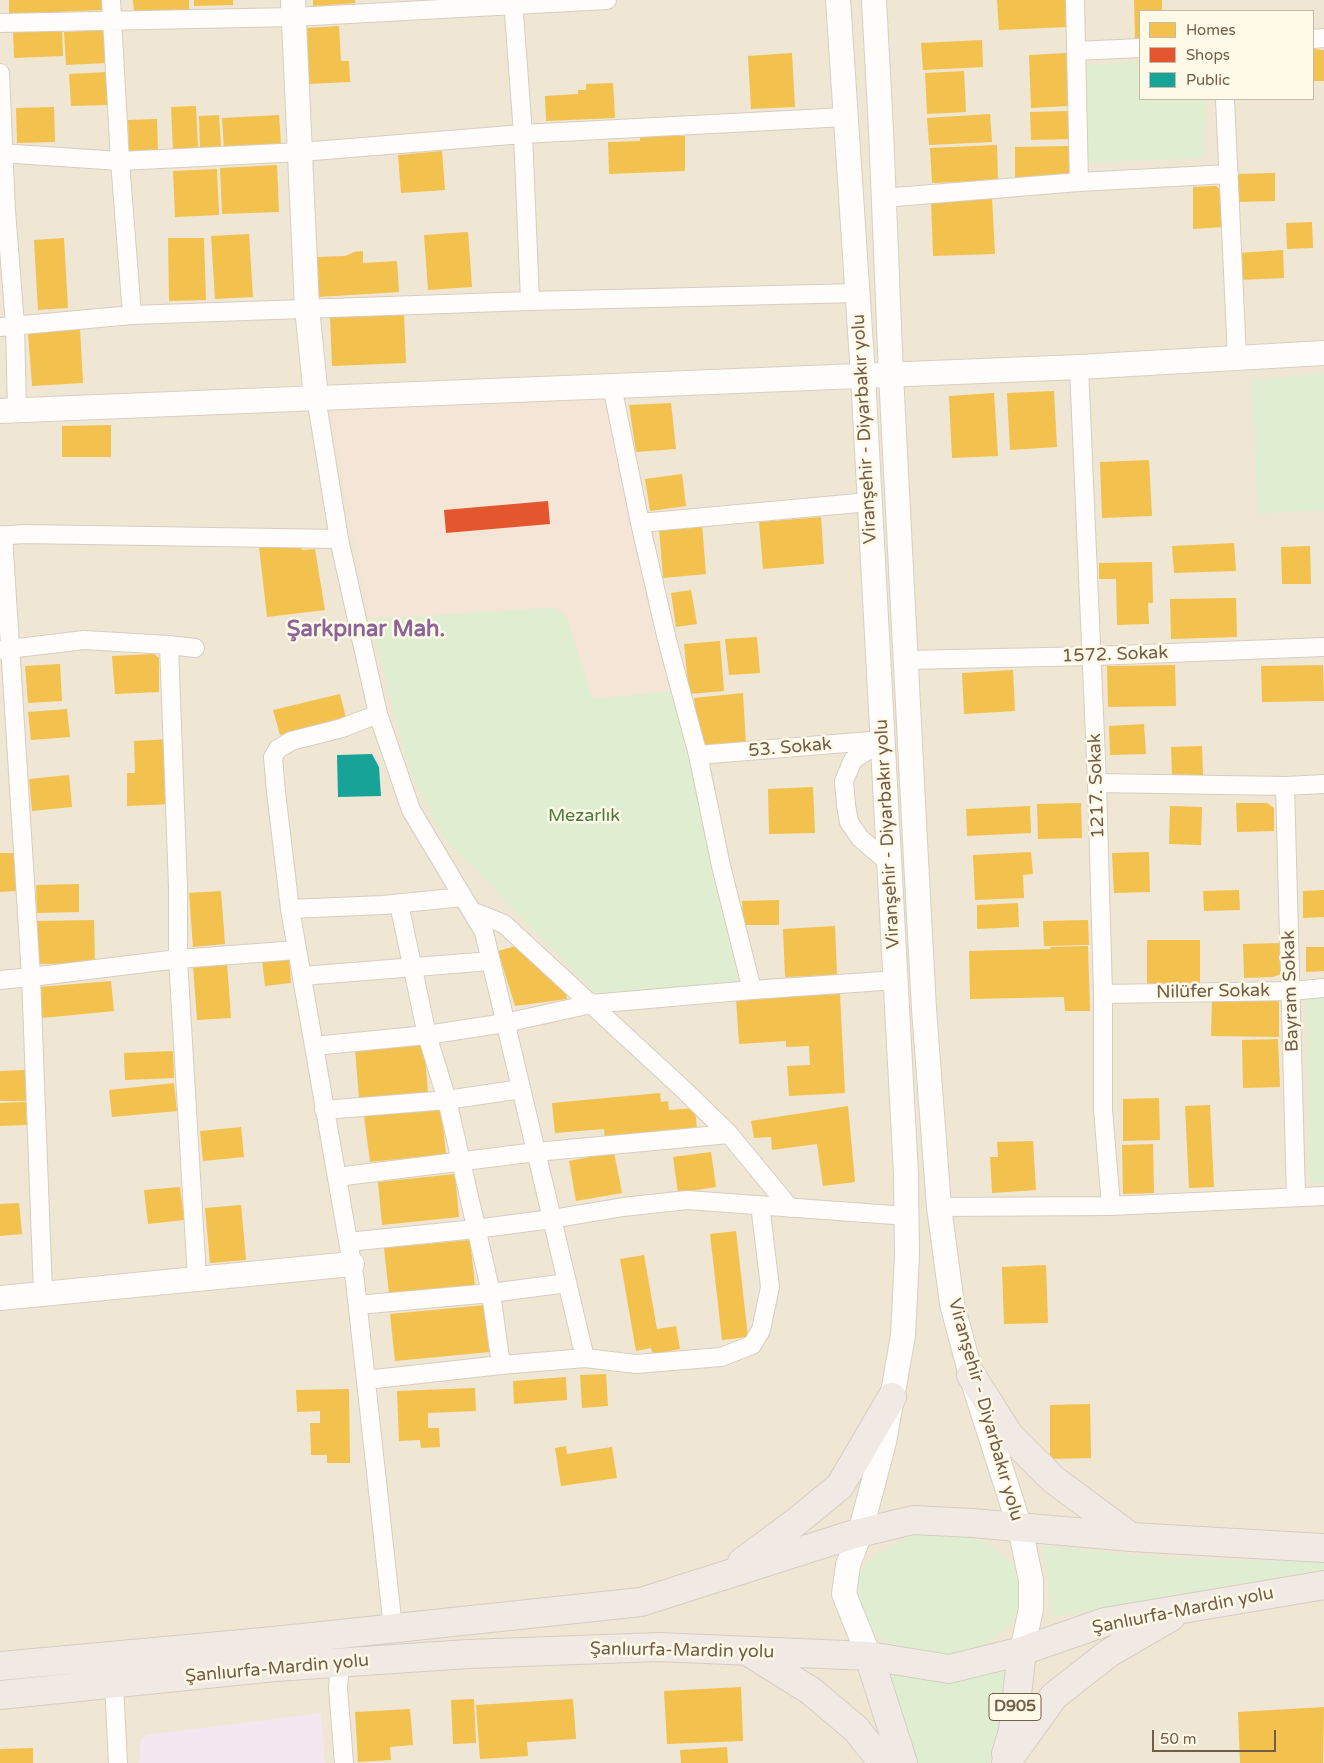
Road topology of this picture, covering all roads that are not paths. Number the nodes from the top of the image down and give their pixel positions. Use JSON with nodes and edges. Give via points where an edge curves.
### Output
{"nodes":[{"id":1,"x":111,"y":0,"type":"edge"},
{"id":2,"x":607,"y":0,"type":"edge"},
{"id":3,"x":838,"y":0,"type":"edge"},
{"id":4,"x":874,"y":0,"type":"edge"},
{"id":5,"x":1076,"y":0,"type":"edge"},
{"id":6,"x":514,"y":2,"type":"edge"},
{"id":7,"x":293,"y":9,"type":"edge"},
{"id":8,"x":112,"y":21,"type":"junction"},
{"id":9,"x":0,"y":23,"type":"edge"},
{"id":10,"x":1139,"y":48,"type":"edge"},
{"id":11,"x":1076,"y":51,"type":"junction"},
{"id":12,"x":0,"y":73,"type":"edge"},
{"id":13,"x":1226,"y":100,"type":"edge"},
{"id":14,"x":846,"y":117,"type":"junction"},
{"id":15,"x":523,"y":134,"type":"junction"},
{"id":16,"x":300,"y":152,"type":"junction"},
{"id":17,"x":1,"y":153,"type":"edge"},
{"id":18,"x":120,"y":161,"type":"junction"},
{"id":19,"x":1229,"y":174,"type":"junction"},
{"id":20,"x":1079,"y":182,"type":"junction"},
{"id":21,"x":883,"y":198,"type":"junction"},
{"id":22,"x":857,"y":293,"type":"junction"},
{"id":23,"x":530,"y":301,"type":"junction"},
{"id":24,"x":307,"y":308,"type":"junction"},
{"id":25,"x":132,"y":315,"type":"junction"},
{"id":26,"x":7,"y":326,"type":"edge"},
{"id":27,"x":1324,"y":353,"type":"edge"},
{"id":28,"x":1237,"y":358,"type":"junction"},
{"id":29,"x":1079,"y":367,"type":"junction"},
{"id":30,"x":891,"y":375,"type":"junction"},
{"id":31,"x":863,"y":376,"type":"junction"},
{"id":32,"x":612,"y":386,"type":"junction"},
{"id":33,"x":316,"y":398,"type":"junction"},
{"id":34,"x":9,"y":411,"type":"edge"},
{"id":35,"x":870,"y":502,"type":"junction"},
{"id":36,"x":640,"y":522,"type":"junction"},
{"id":37,"x":2,"y":535,"type":"edge"},
{"id":38,"x":339,"y":539,"type":"junction"},
{"id":39,"x":169,"y":644,"type":"junction"},
{"id":40,"x":1324,"y":647,"type":"edge"},
{"id":41,"x":196,"y":648,"type":"dead end"},
{"id":42,"x":6,"y":649,"type":"edge"},
{"id":43,"x":1093,"y":656,"type":"junction"},
{"id":44,"x":906,"y":660,"type":"junction"},
{"id":45,"x":378,"y":714,"type":"junction"},
{"id":46,"x":882,"y":740,"type":"junction"},
{"id":47,"x":698,"y":755,"type":"junction"},
{"id":48,"x":1097,"y":783,"type":"junction"},
{"id":49,"x":1324,"y":784,"type":"edge"},
{"id":50,"x":1285,"y":786,"type":"junction"},
{"id":51,"x":889,"y":862,"type":"junction"},
{"id":52,"x":399,"y":904,"type":"junction"},
{"id":53,"x":468,"y":904,"type":"junction"},
{"id":54,"x":290,"y":909,"type":"junction"},
{"id":55,"x":298,"y":950,"type":"junction"},
{"id":56,"x":178,"y":960,"type":"junction"},
{"id":57,"x":490,"y":961,"type":"junction"},
{"id":58,"x":413,"y":967,"type":"junction"},
{"id":59,"x":302,"y":976,"type":"junction"},
{"id":60,"x":31,"y":977,"type":"junction"},
{"id":61,"x":0,"y":980,"type":"edge"},
{"id":62,"x":897,"y":980,"type":"junction"},
{"id":63,"x":1324,"y":988,"type":"edge"},
{"id":64,"x":752,"y":990,"type":"junction"},
{"id":65,"x":1291,"y":991,"type":"junction"},
{"id":66,"x":1103,"y":994,"type":"junction"},
{"id":67,"x":591,"y":1004,"type":"junction"},
{"id":68,"x":505,"y":1023,"type":"junction"},
{"id":69,"x":427,"y":1035,"type":"junction"},
{"id":70,"x":314,"y":1046,"type":"junction"},
{"id":71,"x":521,"y":1089,"type":"junction"},
{"id":72,"x":447,"y":1100,"type":"junction"},
{"id":73,"x":324,"y":1110,"type":"junction"},
{"id":74,"x":729,"y":1134,"type":"junction"},
{"id":75,"x":536,"y":1152,"type":"junction"},
{"id":76,"x":460,"y":1162,"type":"junction"},
{"id":77,"x":336,"y":1177,"type":"junction"},
{"id":78,"x":1324,"y":1196,"type":"edge"},
{"id":79,"x":1296,"y":1197,"type":"junction"},
{"id":80,"x":760,"y":1205,"type":"junction"},
{"id":81,"x":1110,"y":1206,"type":"junction"},
{"id":82,"x":939,"y":1207,"type":"junction"},
{"id":83,"x":790,"y":1208,"type":"junction"},
{"id":84,"x":907,"y":1216,"type":"junction"},
{"id":85,"x":552,"y":1219,"type":"junction"},
{"id":86,"x":475,"y":1229,"type":"junction"},
{"id":87,"x":350,"y":1253,"type":"junction"},
{"id":88,"x":197,"y":1278,"type":"junction"},
{"id":89,"x":567,"y":1284,"type":"junction"},
{"id":90,"x":43,"y":1293,"type":"junction"},
{"id":91,"x":490,"y":1293,"type":"junction"},
{"id":92,"x":0,"y":1298,"type":"edge"},
{"id":93,"x":358,"y":1305,"type":"junction"},
{"id":94,"x":585,"y":1358,"type":"junction"},
{"id":95,"x":501,"y":1365,"type":"junction"},
{"id":96,"x":971,"y":1375,"type":"junction"},
{"id":97,"x":366,"y":1380,"type":"junction"},
{"id":98,"x":892,"y":1398,"type":"junction"},
{"id":99,"x":1020,"y":1528,"type":"junction"},
{"id":100,"x":860,"y":1533,"type":"junction"},
{"id":101,"x":1131,"y":1537,"type":"junction"},
{"id":102,"x":1324,"y":1548,"type":"edge"},
{"id":103,"x":723,"y":1576,"type":"junction"},
{"id":104,"x":1324,"y":1586,"type":"edge"},
{"id":105,"x":1186,"y":1608,"type":"junction"},
{"id":106,"x":394,"y":1628,"type":"junction"},
{"id":107,"x":746,"y":1651,"type":"junction"},
{"id":108,"x":1022,"y":1651,"type":"junction"},
{"id":109,"x":869,"y":1656,"type":"junction"},
{"id":110,"x":340,"y":1663,"type":"junction"},
{"id":111,"x":0,"y":1666,"type":"edge"},
{"id":112,"x":114,"y":1684,"type":"junction"},
{"id":113,"x":0,"y":1695,"type":"edge"},
{"id":114,"x":118,"y":1763,"type":"edge"},
{"id":115,"x":344,"y":1763,"type":"edge"},
{"id":116,"x":883,"y":1763,"type":"edge"},
{"id":117,"x":903,"y":1763,"type":"edge"},
{"id":118,"x":1005,"y":1763,"type":"edge"}],
"edges":[{"from":1,"to":8,"type":"street"},
{"from":2,"to":6,"type":"street"},
{"from":3,"to":14,"type":"main road","name":"Viranşehir - Diyarbakır yolu"},
{"from":4,"to":21,"type":"main road","name":"Viranşehir - Diyarbakır yolu"},
{"from":5,"to":11,"type":"street"},
{"from":6,"to":7,"type":"street"},
{"from":6,"to":15,"type":"street"},
{"from":7,"to":8,"type":"street"},
{"from":7,"to":16,"type":"main road"},
{"from":8,"to":9,"type":"street"},
{"from":8,"to":18,"type":"street"},
{"from":10,"to":11,"type":"street"},
{"from":11,"to":20,"type":"street"},
{"from":12,"to":17,"type":"street"},
{"from":13,"to":19,"type":"street"},
{"from":14,"to":15,"type":"street"},
{"from":14,"to":22,"type":"main road","name":"Viranşehir - Diyarbakır yolu"},
{"from":15,"to":16,"type":"street"},
{"from":15,"to":23,"type":"street"},
{"from":16,"to":18,"type":"street"},
{"from":16,"to":24,"type":"main road"},
{"from":17,"to":18,"type":"street"},
{"from":17,"to":26,"type":"street"},
{"from":18,"to":25,"type":"street"},
{"from":19,"to":20,"type":"street"},
{"from":19,"to":28,"type":"street"},
{"from":20,"to":21,"type":"street"},
{"from":21,"to":30,"type":"main road","name":"Viranşehir - Diyarbakır yolu"},
{"from":22,"to":23,"type":"street"},
{"from":22,"to":31,"type":"main road","name":"Viranşehir - Diyarbakır yolu"},
{"from":23,"to":24,"type":"street"},
{"from":24,"to":25,"type":"street"},
{"from":24,"to":33,"type":"main road"},
{"from":25,"to":26,"type":"street"},
{"from":26,"to":34,"type":"street"},
{"from":27,"to":28,"type":"main road"},
{"from":28,"to":29,"type":"main road"},
{"from":29,"to":30,"type":"main road"},
{"from":29,"to":43,"type":"street","name":"1217. Sokak"},
{"from":30,"to":31,"type":"main road"},
{"from":30,"to":44,"type":"main road","name":"Viranşehir - Diyarbakır yolu"},
{"from":31,"to":32,"type":"main road"},
{"from":31,"to":35,"type":"main road","name":"Viranşehir - Diyarbakır yolu"},
{"from":32,"to":33,"type":"main road"},
{"from":32,"to":36,"type":"street"},
{"from":33,"to":34,"type":"main road"},
{"from":33,"to":38,"type":"street"},
{"from":35,"to":36,"type":"street"},
{"from":35,"to":46,"type":"main road","name":"Viranşehir - Diyarbakır yolu"},
{"from":36,"to":47,"type":"street"},
{"from":37,"to":38,"type":"street"},
{"from":37,"to":42,"type":"street"},
{"from":38,"to":45,"type":"street"},
{"from":39,"to":41,"type":"street"},
{"from":39,"to":42,"type":"street","via":[[84,640]]},
{"from":39,"to":56,"type":"street"},
{"from":40,"to":43,"type":"street","name":"1572. Sokak"},
{"from":42,"to":60,"type":"street"},
{"from":43,"to":44,"type":"street","name":"1572. Sokak"},
{"from":43,"to":48,"type":"street","name":"1217. Sokak"},
{"from":44,"to":82,"type":"main road","name":"Viranşehir - Diyarbakır yolu"},
{"from":45,"to":53,"type":"street","via":[[411,810]]},
{"from":45,"to":54,"type":"street","via":[[342,728],[291,741],[278,749],[273,757]]},
{"from":46,"to":47,"type":"street","name":"53. Sokak"},
{"from":46,"to":51,"type":"main road","name":"Viranşehir - Diyarbakır yolu"},
{"from":46,"to":51,"type":"street","via":[[853,760],[844,781],[849,822],[860,838]]},
{"from":47,"to":64,"type":"street"},
{"from":48,"to":50,"type":"street"},
{"from":48,"to":66,"type":"street","name":"1217. Sokak"},
{"from":49,"to":50,"type":"street"},
{"from":50,"to":65,"type":"street","name":"Bayram Sokak"},
{"from":51,"to":62,"type":"main road","name":"Viranşehir - Diyarbakır yolu"},
{"from":52,"to":53,"type":"street"},
{"from":52,"to":54,"type":"street"},
{"from":52,"to":58,"type":"street"},
{"from":53,"to":57,"type":"street","via":[[484,932]]},
{"from":53,"to":67,"type":"street","via":[[504,924]]},
{"from":54,"to":55,"type":"street"},
{"from":55,"to":56,"type":"street"},
{"from":55,"to":59,"type":"street"},
{"from":56,"to":60,"type":"street"},
{"from":56,"to":88,"type":"street"},
{"from":57,"to":58,"type":"street"},
{"from":57,"to":68,"type":"street"},
{"from":58,"to":59,"type":"street"},
{"from":58,"to":69,"type":"street"},
{"from":59,"to":70,"type":"street"},
{"from":60,"to":61,"type":"street"},
{"from":60,"to":90,"type":"street"},
{"from":62,"to":64,"type":"street"},
{"from":62,"to":84,"type":"main road","name":"Viranşehir - Diyarbakır yolu"},
{"from":63,"to":65,"type":"street","name":"Nilüfer Sokak"},
{"from":64,"to":67,"type":"street"},
{"from":65,"to":66,"type":"street","name":"Nilüfer Sokak"},
{"from":65,"to":79,"type":"street","name":"Bayram Sokak"},
{"from":66,"to":81,"type":"street","name":"1217. Sokak","via":[[1103,1110]]},
{"from":67,"to":68,"type":"street"},
{"from":67,"to":74,"type":"street"},
{"from":68,"to":69,"type":"street"},
{"from":68,"to":71,"type":"street"},
{"from":69,"to":70,"type":"street"},
{"from":69,"to":72,"type":"street"},
{"from":70,"to":73,"type":"street"},
{"from":71,"to":72,"type":"street"},
{"from":71,"to":75,"type":"street"},
{"from":72,"to":73,"type":"street"},
{"from":72,"to":76,"type":"street"},
{"from":73,"to":77,"type":"street"},
{"from":74,"to":75,"type":"street"},
{"from":74,"to":83,"type":"street"},
{"from":75,"to":76,"type":"street"},
{"from":75,"to":85,"type":"street"},
{"from":76,"to":77,"type":"street"},
{"from":76,"to":86,"type":"street"},
{"from":77,"to":87,"type":"street"},
{"from":78,"to":79,"type":"street"},
{"from":79,"to":81,"type":"street"},
{"from":80,"to":83,"type":"street"},
{"from":80,"to":85,"type":"street","via":[[686,1200]]},
{"from":80,"to":94,"type":"street","via":[[770,1286],[761,1330],[752,1345],[721,1357],[636,1364]]},
{"from":81,"to":82,"type":"street"},
{"from":82,"to":96,"type":"main road","name":"Viranşehir - Diyarbakır yolu","via":[[952,1304]]},
{"from":83,"to":84,"type":"street"},
{"from":84,"to":98,"type":"main road","name":"Viranşehir - Diyarbakır yolu","via":[[903,1336]]},
{"from":85,"to":86,"type":"street"},
{"from":85,"to":89,"type":"street"},
{"from":86,"to":87,"type":"street"},
{"from":86,"to":91,"type":"street"},
{"from":87,"to":88,"type":"main road"},
{"from":87,"to":93,"type":"street"},
{"from":88,"to":90,"type":"main road"},
{"from":89,"to":91,"type":"street"},
{"from":89,"to":94,"type":"street"},
{"from":90,"to":92,"type":"main road"},
{"from":91,"to":93,"type":"street"},
{"from":91,"to":95,"type":"street"},
{"from":93,"to":97,"type":"street"},
{"from":94,"to":95,"type":"street"},
{"from":95,"to":97,"type":"street"},
{"from":96,"to":99,"type":"main road","name":"Viranşehir - Diyarbakır yolu"},
{"from":96,"to":101,"type":"highway","via":[[1009,1435],[1054,1480]]},
{"from":97,"to":106,"type":"street"},
{"from":98,"to":100,"type":"main road","name":"Viranşehir - Diyarbakır yolu"},
{"from":98,"to":103,"type":"highway","via":[[840,1486]]},
{"from":99,"to":100,"type":"highway","via":[[912,1520]]},
{"from":99,"to":101,"type":"highway"},
{"from":99,"to":108,"type":"main road","name":"Viranşehir - Diyarbakır yolu","via":[[1031,1580],[1031,1609]]},
{"from":100,"to":103,"type":"highway"},
{"from":100,"to":109,"type":"main road","name":"Viranşehir - Diyarbakır yolu","via":[[848,1565],[844,1594]]},
{"from":101,"to":102,"type":"highway"},
{"from":103,"to":106,"type":"highway","via":[[641,1602]]},
{"from":104,"to":105,"type":"highway","name":"Şanlıurfa-Mardin yolu"},
{"from":105,"to":108,"type":"highway","name":"Şanlıurfa-Mardin yolu","via":[[1105,1622]]},
{"from":105,"to":118,"type":"highway","via":[[1109,1652],[1054,1696]]},
{"from":106,"to":111,"type":"highway"},
{"from":107,"to":109,"type":"highway","name":"Şanlıurfa-Mardin yolu"},
{"from":107,"to":110,"type":"highway","name":"Şanlıurfa-Mardin yolu","via":[[659,1647],[468,1654]]},
{"from":107,"to":116,"type":"highway","via":[[811,1691],[856,1729]]},
{"from":108,"to":109,"type":"highway","name":"Şanlıurfa-Mardin yolu","via":[[949,1669]]},
{"from":108,"to":118,"type":"highway","number":"D905","via":[[1013,1730]]},
{"from":109,"to":117,"type":"highway"},
{"from":110,"to":112,"type":"highway","name":"Şanlıurfa-Mardin yolu"},
{"from":110,"to":115,"type":"street","via":[[338,1688]]},
{"from":112,"to":113,"type":"highway","name":"Şanlıurfa-Mardin yolu"},
{"from":112,"to":114,"type":"street"}]}
